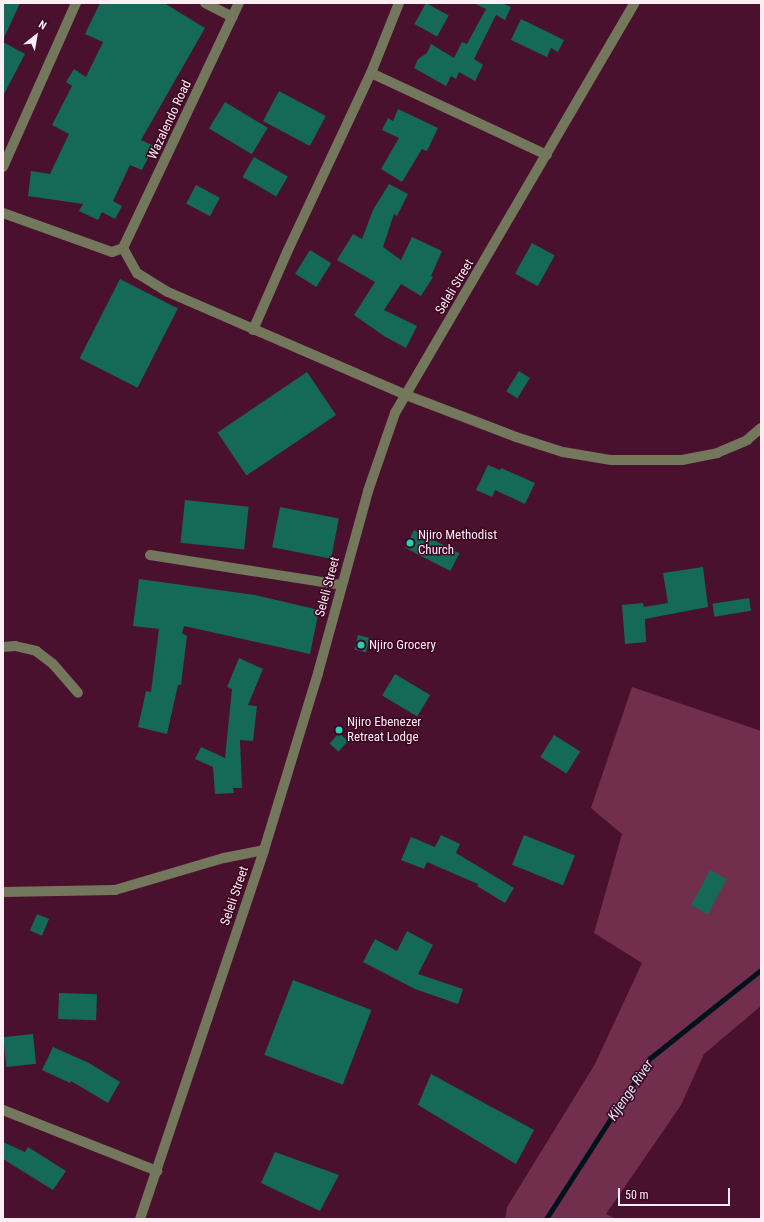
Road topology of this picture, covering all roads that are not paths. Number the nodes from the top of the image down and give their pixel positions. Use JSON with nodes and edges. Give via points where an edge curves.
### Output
{"nodes":[{"id":1,"x":76,"y":3,"type":"edge"},
{"id":2,"x":204,"y":3,"type":"edge"},
{"id":3,"x":240,"y":3,"type":"edge"},
{"id":4,"x":399,"y":3,"type":"edge"},
{"id":5,"x":635,"y":3,"type":"edge"},
{"id":6,"x":233,"y":17,"type":"junction"},
{"id":7,"x":371,"y":73,"type":"junction"},
{"id":8,"x":547,"y":155,"type":"junction"},
{"id":9,"x":3,"y":167,"type":"edge"},
{"id":10,"x":3,"y":213,"type":"edge"},
{"id":11,"x":123,"y":248,"type":"junction"},
{"id":12,"x":253,"y":330,"type":"junction"},
{"id":13,"x":406,"y":395,"type":"junction"},
{"id":14,"x":761,"y":428,"type":"edge"},
{"id":15,"x":150,"y":555,"type":"dead end"},
{"id":16,"x":341,"y":585,"type":"junction"},
{"id":17,"x":3,"y":647,"type":"edge"},
{"id":18,"x":78,"y":693,"type":"dead end"},
{"id":19,"x":264,"y":850,"type":"junction"},
{"id":20,"x":3,"y":892,"type":"edge"},
{"id":21,"x":3,"y":1110,"type":"edge"},
{"id":22,"x":156,"y":1171,"type":"junction"},
{"id":23,"x":140,"y":1219,"type":"edge"}],
"edges":[{"from":1,"to":9,"type":"street"},
{"from":2,"to":6,"type":"street"},
{"from":3,"to":6,"type":"street","name":"Wazalendo Road"},
{"from":4,"to":7,"type":"street"},
{"from":5,"to":8,"type":"street","name":"Seleli Street"},
{"from":6,"to":11,"type":"street","name":"Wazalendo Road"},
{"from":7,"to":8,"type":"street"},
{"from":7,"to":12,"type":"street"},
{"from":8,"to":13,"type":"street","name":"Seleli Street"},
{"from":10,"to":11,"type":"street","via":[[112,252]]},
{"from":11,"to":12,"type":"street","via":[[137,273],[150,282]]},
{"from":12,"to":13,"type":"street"},
{"from":13,"to":14,"type":"street","via":[[563,452],[611,460],[682,460],[717,453],[747,440]]},
{"from":13,"to":16,"type":"street","name":"Seleli Street","via":[[395,413],[368,491]]},
{"from":15,"to":16,"type":"street"},
{"from":16,"to":19,"type":"street","name":"Seleli Street","via":[[318,673]]},
{"from":17,"to":18,"type":"street","via":[[15,646],[36,651],[53,664]]},
{"from":19,"to":20,"type":"street","via":[[224,858],[115,890]]},
{"from":19,"to":22,"type":"street","name":"Seleli Street"},
{"from":21,"to":22,"type":"street"},
{"from":22,"to":23,"type":"street","name":"Seleli Street"}]}
